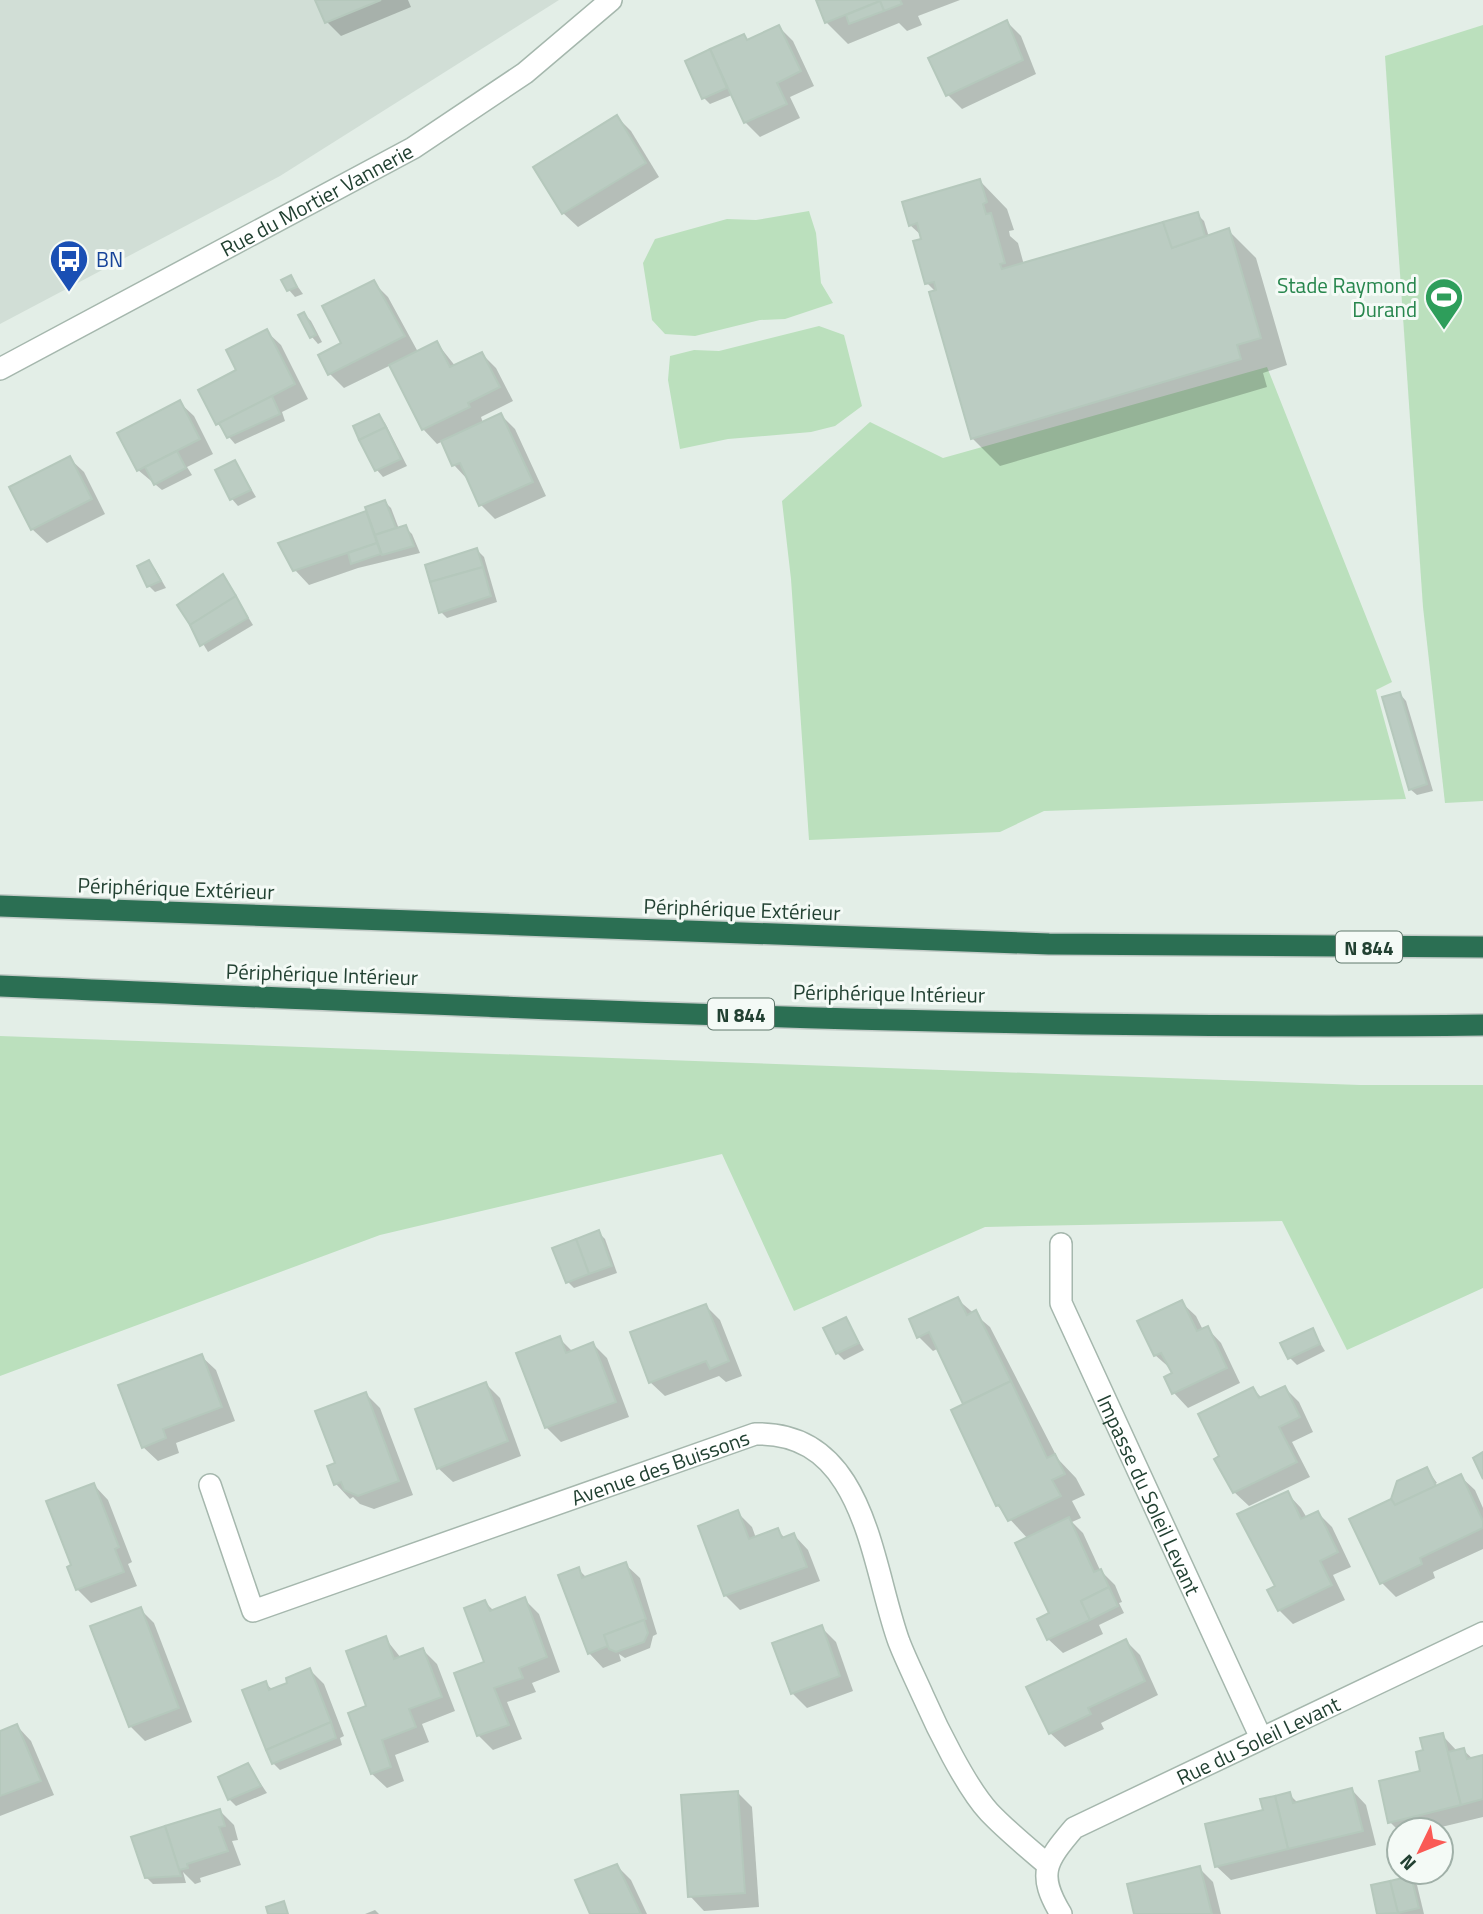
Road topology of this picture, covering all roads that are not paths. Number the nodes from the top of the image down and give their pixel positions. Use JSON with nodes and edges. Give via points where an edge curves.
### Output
{"nodes":[{"id":1,"x":611,"y":0,"type":"edge"},
{"id":2,"x":0,"y":369,"type":"edge"},
{"id":3,"x":0,"y":906,"type":"edge"},
{"id":4,"x":1483,"y":947,"type":"edge"},
{"id":5,"x":0,"y":986,"type":"edge"},
{"id":6,"x":1483,"y":1025,"type":"edge"},
{"id":7,"x":1061,"y":1244,"type":"dead end"},
{"id":8,"x":210,"y":1485,"type":"dead end"},
{"id":9,"x":1483,"y":1633,"type":"edge"},
{"id":10,"x":1261,"y":1738,"type":"junction"},
{"id":11,"x":1048,"y":1865,"type":"junction"},
{"id":12,"x":1061,"y":1914,"type":"edge"}],
"edges":[{"from":1,"to":2,"type":"street","name":"Rue du Mortier Vannerie","via":[[525,73],[413,148]]},
{"from":3,"to":4,"type":"highway","name":"Périphérique Extérieur","number":"N 844","via":[[1049,944]]},
{"from":5,"to":6,"type":"highway","name":"Périphérique Intérieur","number":"N 844","via":[[1092,1023]]},
{"from":7,"to":10,"type":"street","name":"Impasse du Soleil Levant","via":[[1061,1303]]},
{"from":8,"to":11,"type":"street","name":"Avenue des Buissons","via":[[253,1611],[755,1434],[776,1433],[803,1444],[843,1478],[860,1508],[899,1642],[958,1762],[987,1810]]},
{"from":9,"to":10,"type":"street","name":"Rue du Soleil Levant"},
{"from":10,"to":11,"type":"street","name":"Rue du Soleil Levant","via":[[1074,1828]]},
{"from":11,"to":12,"type":"street","via":[[1046,1889]]}]}
